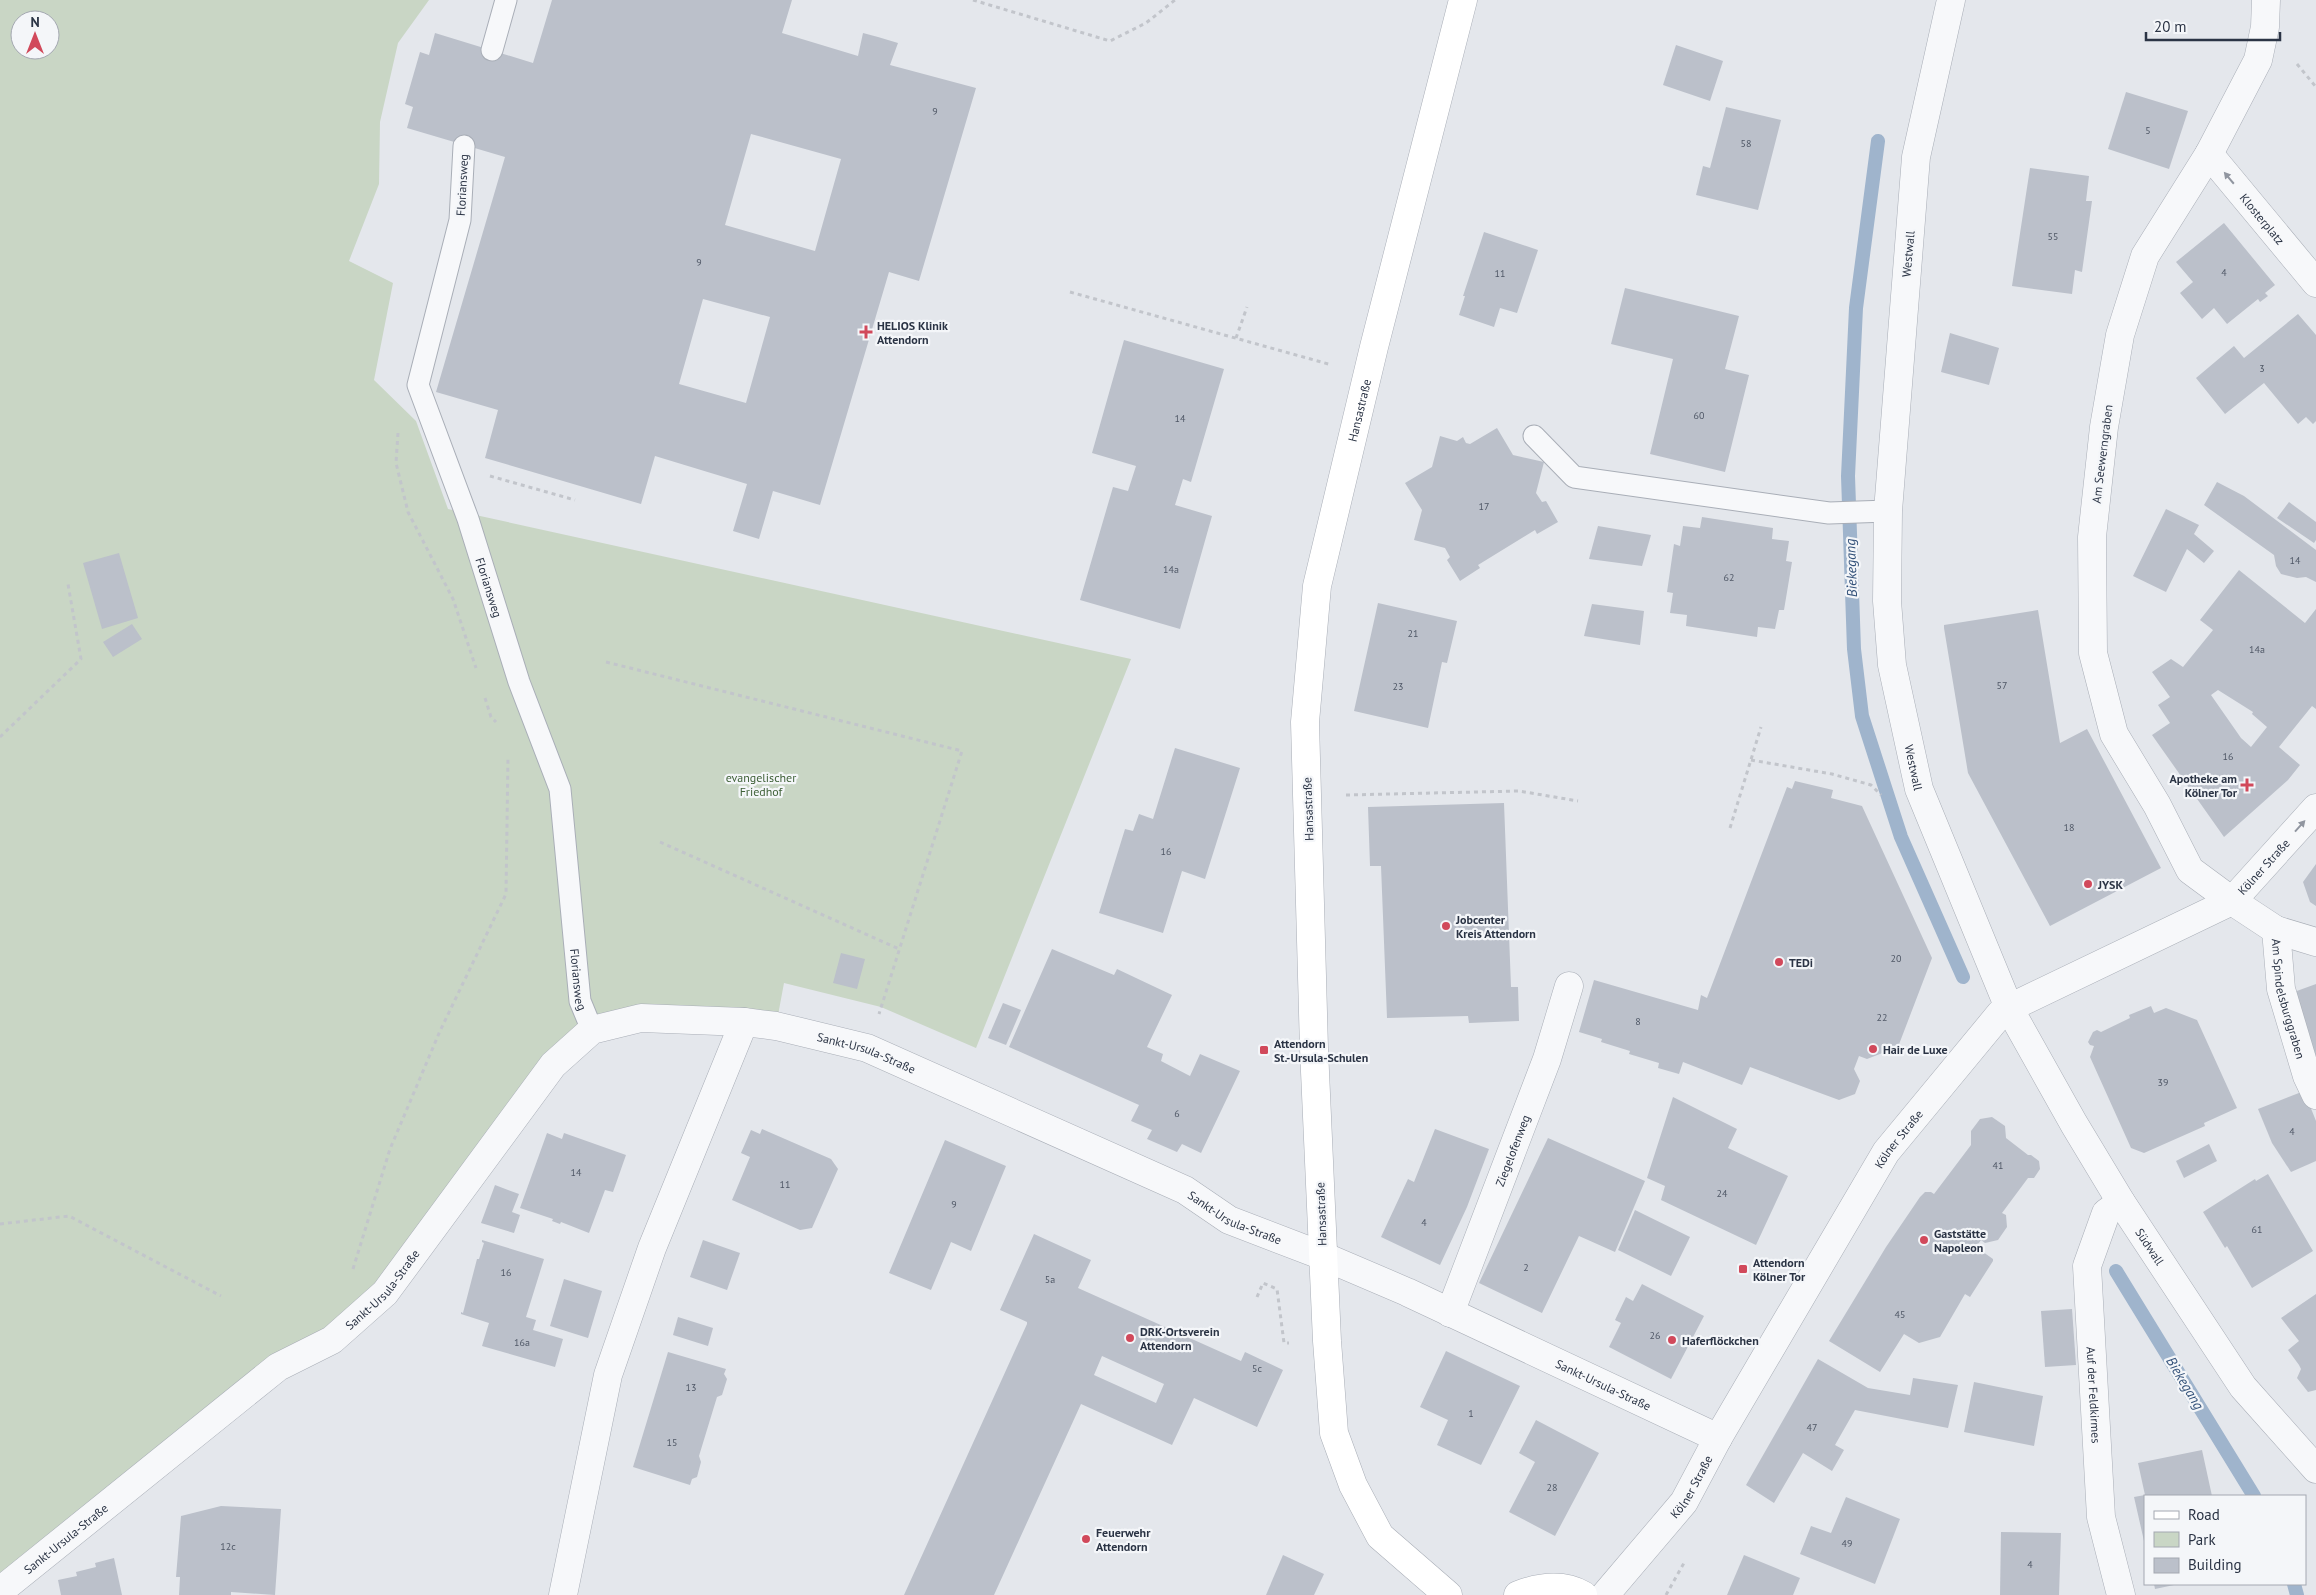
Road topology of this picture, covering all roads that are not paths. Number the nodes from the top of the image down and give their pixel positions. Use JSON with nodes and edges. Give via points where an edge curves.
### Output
{"nodes":[{"id":1,"x":506,"y":0,"type":"edge"},
{"id":2,"x":1463,"y":0,"type":"edge"},
{"id":3,"x":1951,"y":0,"type":"edge"},
{"id":4,"x":2266,"y":0,"type":"edge"},
{"id":5,"x":492,"y":50,"type":"dead end"},
{"id":6,"x":464,"y":146,"type":"dead end"},
{"id":7,"x":2209,"y":154,"type":"junction"},
{"id":8,"x":2316,"y":283,"type":"edge"},
{"id":9,"x":1534,"y":436,"type":"dead end"},
{"id":10,"x":1883,"y":511,"type":"junction"},
{"id":11,"x":2316,"y":808,"type":"edge"},
{"id":12,"x":2232,"y":901,"type":"junction"},
{"id":13,"x":2276,"y":930,"type":"junction"},
{"id":14,"x":2316,"y":942,"type":"edge"},
{"id":15,"x":1570,"y":986,"type":"dead end"},
{"id":16,"x":2009,"y":1008,"type":"junction"},
{"id":17,"x":744,"y":1022,"type":"junction"},
{"id":18,"x":592,"y":1030,"type":"junction"},
{"id":19,"x":2316,"y":1095,"type":"edge"},
{"id":20,"x":2121,"y":1202,"type":"junction"},
{"id":21,"x":1323,"y":1256,"type":"junction"},
{"id":22,"x":1450,"y":1313,"type":"junction"},
{"id":23,"x":1718,"y":1438,"type":"junction"},
{"id":24,"x":2316,"y":1469,"type":"edge"},
{"id":25,"x":0,"y":1591,"type":"edge"},
{"id":26,"x":563,"y":1595,"type":"edge"},
{"id":27,"x":1448,"y":1595,"type":"edge"},
{"id":28,"x":1518,"y":1595,"type":"edge"},
{"id":29,"x":1582,"y":1595,"type":"edge"},
{"id":30,"x":1604,"y":1595,"type":"edge"},
{"id":31,"x":2122,"y":1595,"type":"edge"}],
"edges":[{"from":1,"to":5,"type":"lane"},
{"from":2,"to":21,"type":"main road","name":"Hansastraße","via":[[1317,586],[1305,722]]},
{"from":3,"to":10,"type":"street","name":"Westwall","via":[[1916,157]]},
{"from":4,"to":7,"type":"street","name":"Am Seewerngraben","via":[[2265,27],[2258,60]]},
{"from":6,"to":18,"type":"lane","name":"Floriansweg","via":[[460,220],[418,385],[468,519],[518,682],[560,789],[580,1001]]},
{"from":8,"to":7,"type":"street","name":"Klosterplatz","one_way":true},
{"from":7,"to":12,"type":"street","name":"Am Seewerngraben","via":[[2144,256],[2120,335],[2104,427],[2092,537],[2093,653],[2114,734],[2157,805],[2190,870]]},
{"from":9,"to":10,"type":"lane","via":[[1574,477],[1829,513]]},
{"from":10,"to":16,"type":"street","name":"Westwall","via":[[1892,664],[1919,790]]},
{"from":12,"to":11,"type":"street","name":"Kölner Straße","one_way":true},
{"from":12,"to":13,"type":"street","name":"Am Seewerngraben"},
{"from":12,"to":16,"type":"street","name":"Kölner Straße"},
{"from":13,"to":14,"type":"street","name":"Am Seewerngraben"},
{"from":13,"to":19,"type":"street","name":"Am Spindelsburggraben","via":[[2281,990],[2307,1076]]},
{"from":15,"to":22,"type":"street","name":"Ziegelofenweg","via":[[1547,1059]]},
{"from":16,"to":20,"type":"street","name":"Südwall"},
{"from":16,"to":23,"type":"street","name":"Kölner Straße","via":[[2000,1014],[1886,1152]]},
{"from":17,"to":18,"type":"street","name":"Sankt-Ursula-Straße","via":[[641,1018]]},
{"from":17,"to":21,"type":"street","name":"Sankt-Ursula-Straße","via":[[776,1026],[867,1048],[1185,1190],[1229,1220]]},
{"from":17,"to":26,"type":"street","via":[[652,1248],[608,1375]]},
{"from":18,"to":25,"type":"street","name":"Sankt-Ursula-Straße","via":[[553,1065],[385,1293],[332,1340],[278,1367]]},
{"from":20,"to":24,"type":"street","name":"Südwall","via":[[2243,1387]]},
{"from":20,"to":31,"type":"street","name":"Auf der Feldkirmes","via":[[2106,1213],[2088,1266],[2100,1517]]},
{"from":21,"to":22,"type":"street","name":"Sankt-Ursula-Straße"},
{"from":21,"to":27,"type":"main road","name":"Hansastraße","via":[[1334,1433],[1353,1486],[1380,1536]]},
{"from":22,"to":23,"type":"street","name":"Sankt-Ursula-Straße"},
{"from":23,"to":30,"type":"street","name":"Kölner Straße","via":[[1684,1502]]},
{"from":28,"to":29,"type":"main road","via":[[1535,1588],[1557,1587]]}]}
